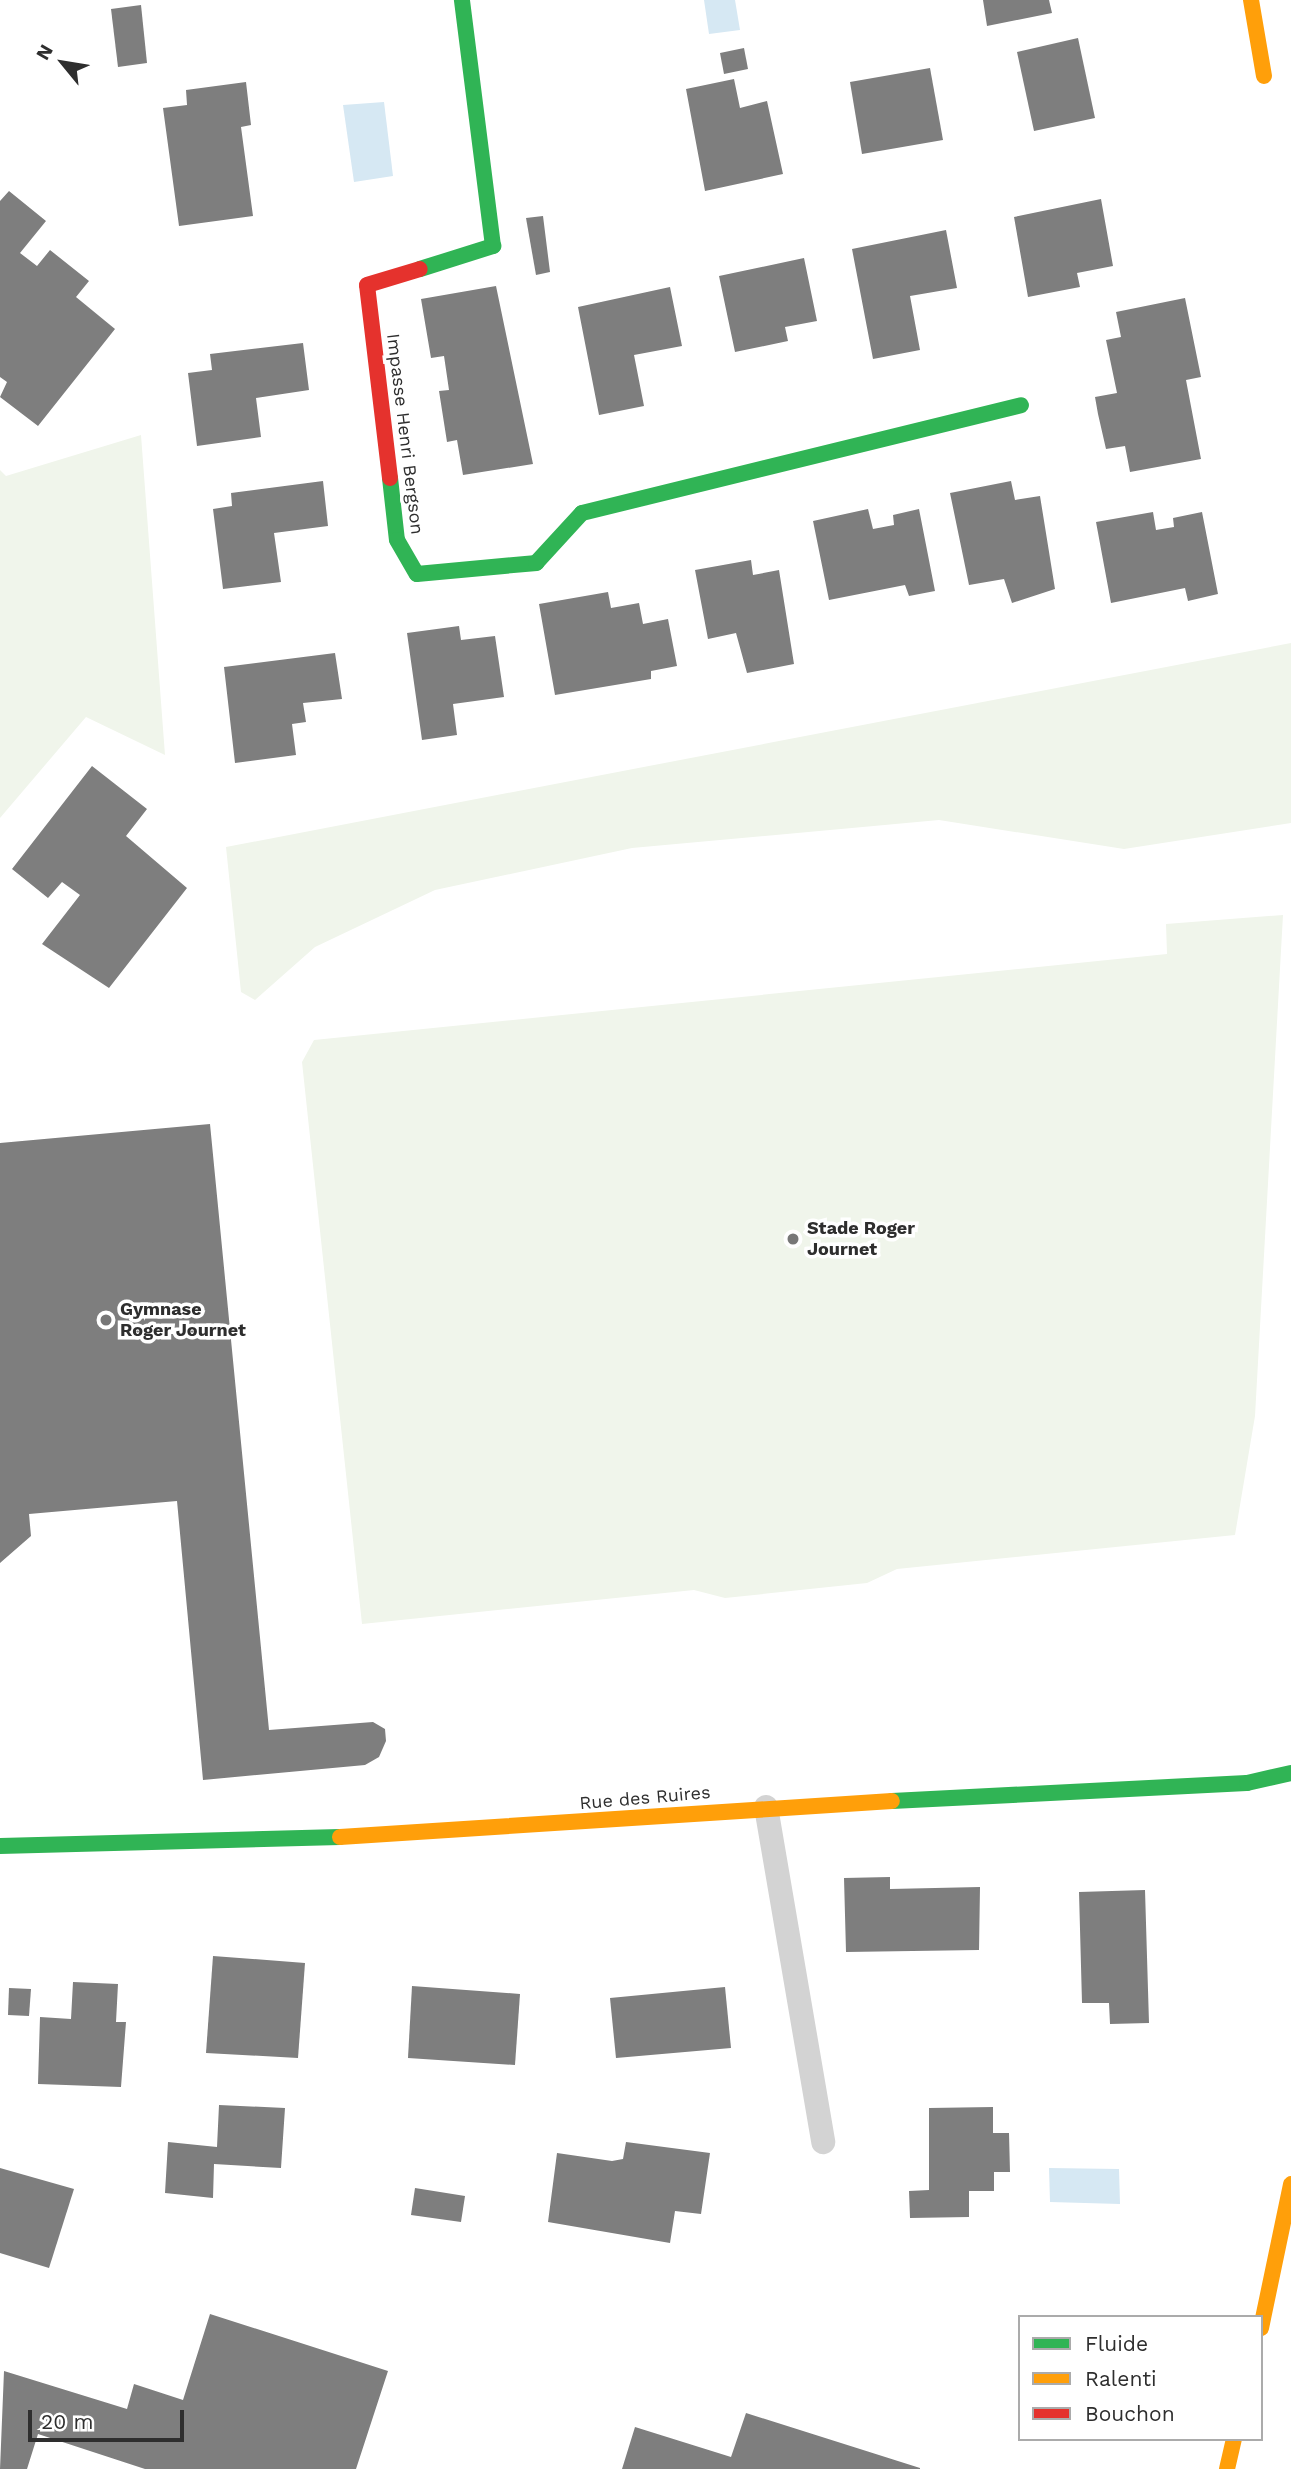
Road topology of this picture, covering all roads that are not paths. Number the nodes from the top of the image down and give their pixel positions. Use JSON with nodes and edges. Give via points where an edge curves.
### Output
{"nodes":[{"id":1,"x":461,"y":0,"type":"edge"},
{"id":2,"x":1251,"y":0,"type":"edge"},
{"id":3,"x":1264,"y":76,"type":"dead end"},
{"id":4,"x":1021,"y":405,"type":"dead end"},
{"id":5,"x":1291,"y":1773,"type":"edge"},
{"id":6,"x":766,"y":1807,"type":"junction"},
{"id":7,"x":0,"y":1846,"type":"edge"},
{"id":8,"x":823,"y":2142,"type":"dead end"},
{"id":9,"x":1291,"y":2184,"type":"edge"},
{"id":10,"x":1263,"y":2318,"type":"edge"},
{"id":11,"x":1234,"y":2441,"type":"edge"},
{"id":12,"x":1227,"y":2469,"type":"edge"}],
"edges":[{"from":1,"to":4,"type":"street","name":"Impasse Henri Bergson","via":[[493,246],[367,285],[397,540],[417,574],[536,563],[582,513]]},
{"from":2,"to":3,"type":"street"},
{"from":5,"to":6,"type":"street","name":"Rue des Ruires","via":[[1247,1783]]},
{"from":6,"to":7,"type":"street","name":"Rue des Ruires","via":[[426,1835]]},
{"from":6,"to":8,"type":"lane"},
{"from":9,"to":10,"type":"street"},
{"from":11,"to":12,"type":"street"}]}
